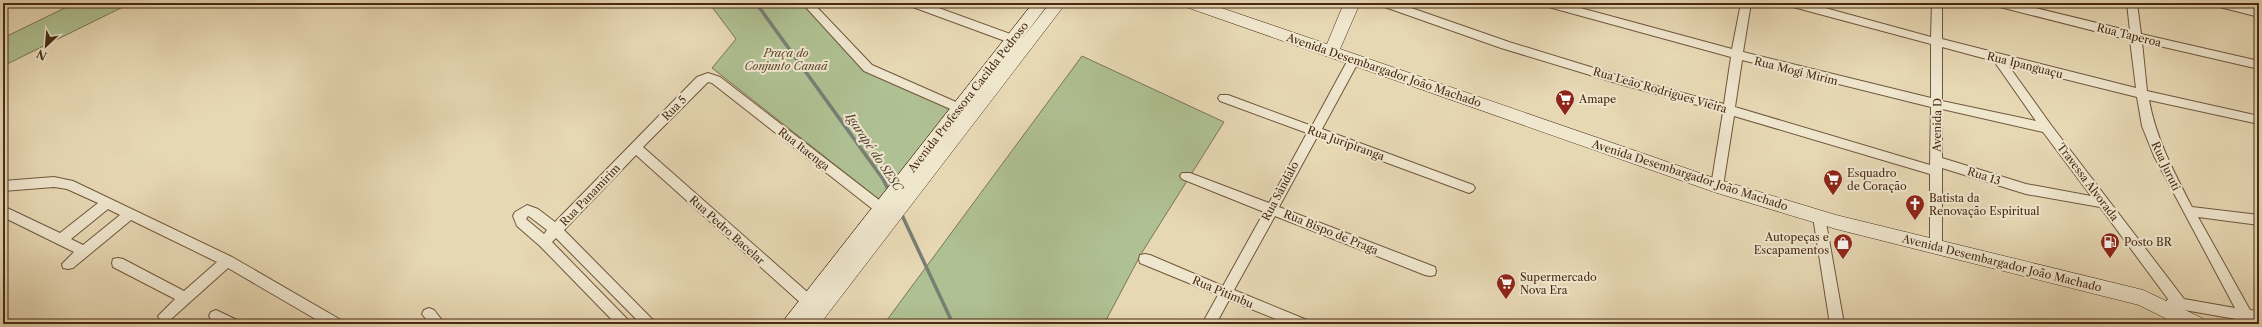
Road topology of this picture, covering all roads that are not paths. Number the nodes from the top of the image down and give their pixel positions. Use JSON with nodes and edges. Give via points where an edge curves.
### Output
{"nodes":[{"id":1,"x":807,"y":3,"type":"edge"},
{"id":2,"x":914,"y":3,"type":"edge"},
{"id":3,"x":1041,"y":3,"type":"edge"},
{"id":4,"x":1058,"y":3,"type":"edge"},
{"id":5,"x":1191,"y":3,"type":"edge"},
{"id":6,"x":1352,"y":3,"type":"edge"},
{"id":7,"x":1386,"y":3,"type":"edge"},
{"id":8,"x":1549,"y":3,"type":"edge"},
{"id":9,"x":1746,"y":3,"type":"edge"},
{"id":10,"x":1793,"y":3,"type":"edge"},
{"id":11,"x":1938,"y":3,"type":"edge"},
{"id":12,"x":2000,"y":3,"type":"edge"},
{"id":13,"x":2132,"y":3,"type":"edge"},
{"id":14,"x":2220,"y":3,"type":"edge"},
{"id":15,"x":2259,"y":13,"type":"edge"},
{"id":16,"x":2136,"y":37,"type":"junction"},
{"id":17,"x":1019,"y":42,"type":"junction"},
{"id":18,"x":1939,"y":42,"type":"junction"},
{"id":19,"x":1331,"y":52,"type":"junction"},
{"id":20,"x":1735,"y":56,"type":"junction"},
{"id":21,"x":1354,"y":59,"type":"junction"},
{"id":22,"x":1998,"y":59,"type":"junction"},
{"id":23,"x":2259,"y":65,"type":"edge"},
{"id":24,"x":716,"y":80,"type":"joint"},
{"id":25,"x":2142,"y":95,"type":"junction"},
{"id":26,"x":1224,"y":98,"type":"dead end"},
{"id":27,"x":1937,"y":105,"type":"junction"},
{"id":28,"x":1730,"y":110,"type":"junction"},
{"id":29,"x":966,"y":111,"type":"junction"},
{"id":30,"x":2259,"y":120,"type":"edge"},
{"id":31,"x":2047,"y":128,"type":"junction"},
{"id":32,"x":1312,"y":131,"type":"junction"},
{"id":33,"x":636,"y":148,"type":"junction"},
{"id":34,"x":1936,"y":166,"type":"junction"},
{"id":35,"x":1186,"y":176,"type":"dead end"},
{"id":36,"x":3,"y":186,"type":"edge"},
{"id":37,"x":1717,"y":186,"type":"junction"},
{"id":38,"x":1469,"y":188,"type":"dead end"},
{"id":39,"x":108,"y":203,"type":"junction"},
{"id":40,"x":2103,"y":203,"type":"junction"},
{"id":41,"x":1271,"y":208,"type":"junction"},
{"id":42,"x":3,"y":211,"type":"edge"},
{"id":43,"x":2188,"y":211,"type":"junction"},
{"id":44,"x":886,"y":213,"type":"junction"},
{"id":45,"x":130,"y":214,"type":"junction"},
{"id":46,"x":1819,"y":217,"type":"junction"},
{"id":47,"x":2259,"y":220,"type":"edge"},
{"id":48,"x":556,"y":230,"type":"junction"},
{"id":49,"x":60,"y":240,"type":"junction"},
{"id":50,"x":544,"y":242,"type":"junction"},
{"id":51,"x":1936,"y":246,"type":"junction"},
{"id":52,"x":84,"y":251,"type":"junction"},
{"id":53,"x":1145,"y":259,"type":"dead end"},
{"id":54,"x":228,"y":261,"type":"junction"},
{"id":55,"x":118,"y":263,"type":"dead end"},
{"id":56,"x":68,"y":264,"type":"dead end"},
{"id":57,"x":1430,"y":271,"type":"dead end"},
{"id":58,"x":1226,"y":293,"type":"junction"},
{"id":59,"x":186,"y":298,"type":"junction"},
{"id":60,"x":814,"y":305,"type":"junction"},
{"id":61,"x":2174,"y":313,"type":"edge"},
{"id":62,"x":2246,"y":315,"type":"junction"},
{"id":63,"x":165,"y":316,"type":"dead end"},
{"id":64,"x":216,"y":316,"type":"dead end"},
{"id":65,"x":2259,"y":317,"type":"edge"},
{"id":66,"x":232,"y":324,"type":"edge"},
{"id":67,"x":336,"y":324,"type":"edge"},
{"id":68,"x":625,"y":324,"type":"edge"},
{"id":69,"x":650,"y":324,"type":"edge"},
{"id":70,"x":790,"y":324,"type":"edge"},
{"id":71,"x":809,"y":324,"type":"edge"},
{"id":72,"x":1209,"y":324,"type":"edge"},
{"id":73,"x":1302,"y":324,"type":"edge"},
{"id":74,"x":1837,"y":324,"type":"edge"},
{"id":75,"x":2195,"y":324,"type":"edge"}],
"edges":[{"from":1,"to":29,"type":"street","via":[[868,68]]},
{"from":2,"to":17,"type":"street"},
{"from":3,"to":17,"type":"main road","name":"Avenida Professora Cacilda Pedroso"},
{"from":4,"to":17,"type":"main road","name":"Avenida Professora Cacilda Pedroso"},
{"from":5,"to":19,"type":"main road","name":"Avenida Desembargador João Machado"},
{"from":6,"to":19,"type":"main road"},
{"from":7,"to":28,"type":"street","name":"Rua Leão Rodrigues Vieira","via":[[1505,45]]},
{"from":8,"to":20,"type":"street","name":"Rua Mogi Mirim"},
{"from":9,"to":20,"type":"street"},
{"from":10,"to":18,"type":"street","name":"Rua Ipanguaçu"},
{"from":11,"to":18,"type":"street","name":"Avenida D"},
{"from":12,"to":16,"type":"street","name":"Rua Taperoa"},
{"from":13,"to":16,"type":"street","name":"Rua Juruti"},
{"from":14,"to":15,"type":"street"},
{"from":16,"to":23,"type":"street","name":"Rua Taperoa"},
{"from":16,"to":25,"type":"street","name":"Rua Juruti"},
{"from":17,"to":29,"type":"main road","name":"Avenida Professora Cacilda Pedroso"},
{"from":18,"to":22,"type":"street","name":"Rua Ipanguaçu"},
{"from":18,"to":27,"type":"street","name":"Avenida D"},
{"from":19,"to":21,"type":"main road","name":"Avenida Desembargador João Machado"},
{"from":20,"to":27,"type":"street","name":"Rua Mogi Mirim"},
{"from":20,"to":28,"type":"street"},
{"from":21,"to":32,"type":"street","name":"Rua Sândalo"},
{"from":21,"to":37,"type":"main road","name":"Avenida Desembargador João Machado"},
{"from":22,"to":25,"type":"street","name":"Rua Ipanguaçu"},
{"from":22,"to":31,"type":"street","name":"Travessa Alvorada"},
{"from":24,"to":33,"type":"street","name":"Rua 5","via":[[712,77],[701,80]]},
{"from":24,"to":44,"type":"street","name":"Rua Itaenga"},
{"from":25,"to":30,"type":"street","name":"Rua Ipanguaçu"},
{"from":25,"to":43,"type":"street","name":"Rua Juruti","via":[[2148,126]]},
{"from":26,"to":32,"type":"street","name":"Rua Juripiranga"},
{"from":27,"to":31,"type":"street","name":"Rua Mogi Mirim"},
{"from":27,"to":34,"type":"street","name":"Avenida D"},
{"from":28,"to":34,"type":"street","name":"Rua Leão Rodrigues Vieira"},
{"from":28,"to":37,"type":"street"},
{"from":29,"to":44,"type":"main road","name":"Avenida Professora Cacilda Pedroso"},
{"from":31,"to":40,"type":"street","name":"Travessa Alvorada"},
{"from":32,"to":38,"type":"street","name":"Rua Juripiranga"},
{"from":32,"to":41,"type":"street","name":"Rua Sândalo"},
{"from":33,"to":48,"type":"street","name":"Rua Panamirim"},
{"from":33,"to":60,"type":"street","name":"Rua Pedro Bacelar"},
{"from":34,"to":40,"type":"street","name":"Rua 13","via":[[2026,189]]},
{"from":34,"to":51,"type":"street","name":"Avenida D"},
{"from":35,"to":41,"type":"street","name":"Rua Bispo de Praga"},
{"from":36,"to":39,"type":"street","via":[[54,182],[69,184]]},
{"from":37,"to":46,"type":"main road","name":"Avenida Desembargador João Machado"},
{"from":39,"to":45,"type":"street"},
{"from":39,"to":49,"type":"street"},
{"from":40,"to":61,"type":"street","name":"Travessa Alvorada"},
{"from":41,"to":57,"type":"street","name":"Rua Bispo de Praga"},
{"from":41,"to":58,"type":"street","name":"Rua Sândalo"},
{"from":42,"to":49,"type":"street"},
{"from":43,"to":47,"type":"street"},
{"from":43,"to":62,"type":"street","name":"Rua Juruti"},
{"from":44,"to":60,"type":"main road","name":"Avenida Professora Cacilda Pedroso"},
{"from":45,"to":52,"type":"street"},
{"from":45,"to":54,"type":"street"},
{"from":46,"to":51,"type":"main road","name":"Avenida Desembargador João Machado"},
{"from":46,"to":74,"type":"street"},
{"from":48,"to":50,"type":"street","name":"Rua Panamirim"},
{"from":48,"to":50,"type":"street","via":[[534,212],[527,210],[519,216],[521,222]]},
{"from":48,"to":69,"type":"street"},
{"from":49,"to":52,"type":"street"},
{"from":50,"to":68,"type":"street"},
{"from":51,"to":61,"type":"main road","name":"Avenida Desembargador João Machado","via":[[2143,298]]},
{"from":52,"to":56,"type":"street"},
{"from":53,"to":58,"type":"street","name":"Rua Pitimbu"},
{"from":54,"to":59,"type":"street"},
{"from":54,"to":67,"type":"street"},
{"from":55,"to":59,"type":"street"},
{"from":58,"to":72,"type":"street","name":"Rua Sândalo"},
{"from":58,"to":73,"type":"street","name":"Rua Pitimbu"},
{"from":59,"to":63,"type":"street"},
{"from":60,"to":70,"type":"main road","name":"Avenida Professora Cacilda Pedroso"},
{"from":60,"to":71,"type":"main road","name":"Avenida Professora Cacilda Pedroso"},
{"from":61,"to":62,"type":"street"},
{"from":61,"to":75,"type":"main road","name":"Avenida Desembargador João Machado"},
{"from":62,"to":65,"type":"street"},
{"from":64,"to":66,"type":"street"}]}
